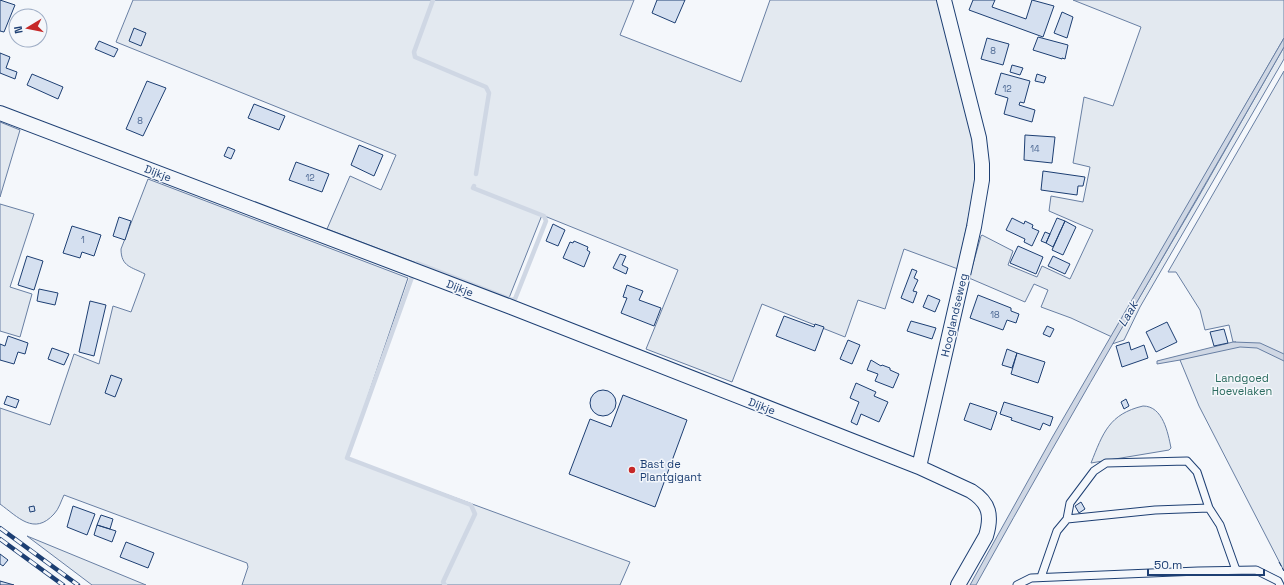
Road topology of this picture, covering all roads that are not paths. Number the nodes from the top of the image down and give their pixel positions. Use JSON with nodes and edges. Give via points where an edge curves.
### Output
{"nodes":[{"id":1,"x":944,"y":0,"type":"edge"},
{"id":2,"x":0,"y":113,"type":"edge"},
{"id":3,"x":919,"y":467,"type":"junction"},
{"id":4,"x":1209,"y":508,"type":"junction"},
{"id":5,"x":1067,"y":519,"type":"junction"},
{"id":6,"x":1236,"y":570,"type":"junction"},
{"id":7,"x":1041,"y":578,"type":"junction"},
{"id":8,"x":958,"y":585,"type":"edge"},
{"id":9,"x":1017,"y":585,"type":"edge"},
{"id":10,"x":1280,"y":585,"type":"edge"}],
"edges":[{"from":1,"to":3,"type":"street","name":"Hooglandseweg","via":[[979,138],[982,180],[974,227]]},
{"from":2,"to":3,"type":"street","name":"Dijkje","via":[[511,307]]},
{"from":3,"to":8,"type":"street","via":[[977,494],[989,511],[986,536]]},
{"from":4,"to":5,"type":"lane","via":[[1155,510]]},
{"from":4,"to":5,"type":"lane","via":[[1197,472],[1187,461],[1106,463],[1094,471],[1070,504]]},
{"from":4,"to":6,"type":"lane","via":[[1220,525]]},
{"from":5,"to":7,"type":"lane","via":[[1057,531]]},
{"from":6,"to":7,"type":"lane"},
{"from":6,"to":10,"type":"lane","via":[[1256,570],[1278,581]]},
{"from":7,"to":9,"type":"lane","via":[[1031,578]]}]}
